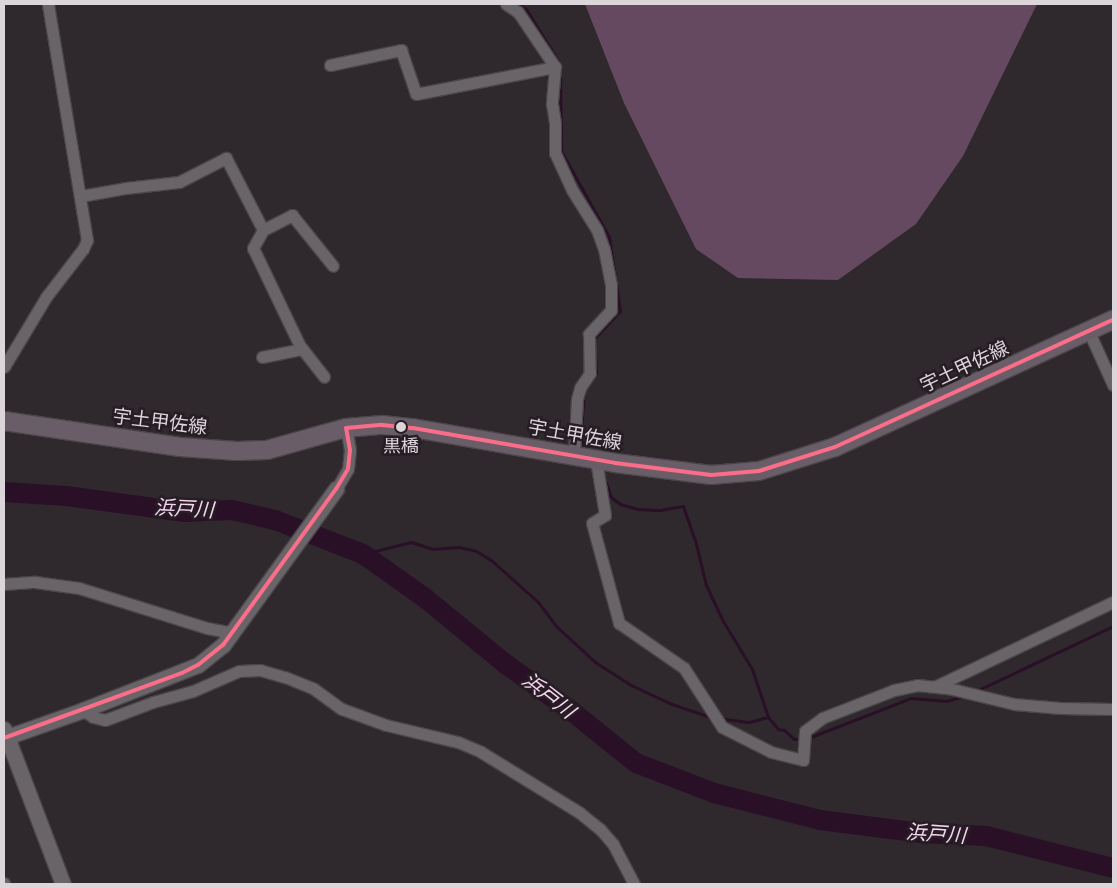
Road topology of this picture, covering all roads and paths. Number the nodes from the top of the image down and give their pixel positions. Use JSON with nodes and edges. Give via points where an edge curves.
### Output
{"nodes":[{"id":1,"x":48,"y":4,"type":"edge"},
{"id":2,"x":506,"y":4,"type":"edge"},
{"id":3,"x":330,"y":65,"type":"dead end"},
{"id":4,"x":555,"y":67,"type":"junction"},
{"id":5,"x":81,"y":196,"type":"junction"},
{"id":6,"x":263,"y":230,"type":"junction"},
{"id":7,"x":333,"y":266,"type":"dead end"},
{"id":8,"x":1113,"y":320,"type":"edge"},
{"id":9,"x":1088,"y":332,"type":"junction"},
{"id":10,"x":302,"y":348,"type":"junction"},
{"id":11,"x":262,"y":358,"type":"dead end"},
{"id":12,"x":4,"y":367,"type":"edge"},
{"id":13,"x":324,"y":377,"type":"dead end"},
{"id":14,"x":1113,"y":385,"type":"edge"},
{"id":15,"x":4,"y":421,"type":"edge"},
{"id":16,"x":346,"y":428,"type":"junction"},
{"id":17,"x":574,"y":456,"type":"junction"},
{"id":18,"x":596,"y":460,"type":"junction"},
{"id":19,"x":336,"y":489,"type":"joint"},
{"id":20,"x":4,"y":584,"type":"edge"},
{"id":21,"x":1113,"y":602,"type":"edge"},
{"id":22,"x":235,"y":629,"type":"junction"},
{"id":23,"x":934,"y":687,"type":"junction"},
{"id":24,"x":1113,"y":709,"type":"edge"},
{"id":25,"x":83,"y":710,"type":"junction"},
{"id":26,"x":5,"y":734,"type":"edge"},
{"id":27,"x":63,"y":884,"type":"edge"},
{"id":28,"x":634,"y":884,"type":"edge"}],
"edges":[{"from":1,"to":5,"type":"street"},
{"from":2,"to":4,"type":"street","via":[[518,12]]},
{"from":3,"to":4,"type":"street","via":[[401,50],[416,94]]},
{"from":4,"to":17,"type":"street","via":[[552,104],[555,153],[572,190],[597,230],[611,285],[611,310],[589,334],[590,373],[577,399]]},
{"from":5,"to":6,"type":"street","via":[[179,182],[226,158]]},
{"from":5,"to":12,"type":"street","via":[[87,240],[83,249],[46,297]]},
{"from":6,"to":7,"type":"street","via":[[292,215]]},
{"from":6,"to":10,"type":"street","via":[[253,248]]},
{"from":8,"to":9,"type":"main road","name":"宇土甲佐線"},
{"from":9,"to":14,"type":"street"},
{"from":9,"to":18,"type":"main road","name":"宇土甲佐線","via":[[835,447],[759,471],[711,475]]},
{"from":10,"to":11,"type":"street"},
{"from":10,"to":13,"type":"street"},
{"from":15,"to":16,"type":"main road","name":"宇土甲佐線","via":[[180,447],[237,451],[267,450]]},
{"from":16,"to":17,"type":"main road","name":"宇土甲佐線","via":[[382,425],[413,428]]},
{"from":16,"to":19,"type":"street","via":[[350,450],[348,469]]},
{"from":17,"to":18,"type":"main road","name":"宇土甲佐線"},
{"from":18,"to":23,"type":"street","via":[[605,515],[592,523],[619,623],[684,668],[722,727],[772,752],[804,760],[805,732],[822,718],[894,690],[917,685]]},
{"from":19,"to":22,"type":"street"},
{"from":20,"to":22,"type":"street","via":[[35,582],[79,588],[207,628]]},
{"from":21,"to":23,"type":"street"},
{"from":22,"to":25,"type":"street","via":[[216,650],[182,673]]},
{"from":23,"to":24,"type":"street","via":[[1014,704]]},
{"from":25,"to":26,"type":"street"},
{"from":25,"to":28,"type":"street","via":[[105,720],[193,691],[239,671],[260,670],[285,677],[314,689],[342,709],[386,725],[458,742],[481,752],[600,828],[613,844]]},
{"from":26,"to":27,"type":"street"}]}
